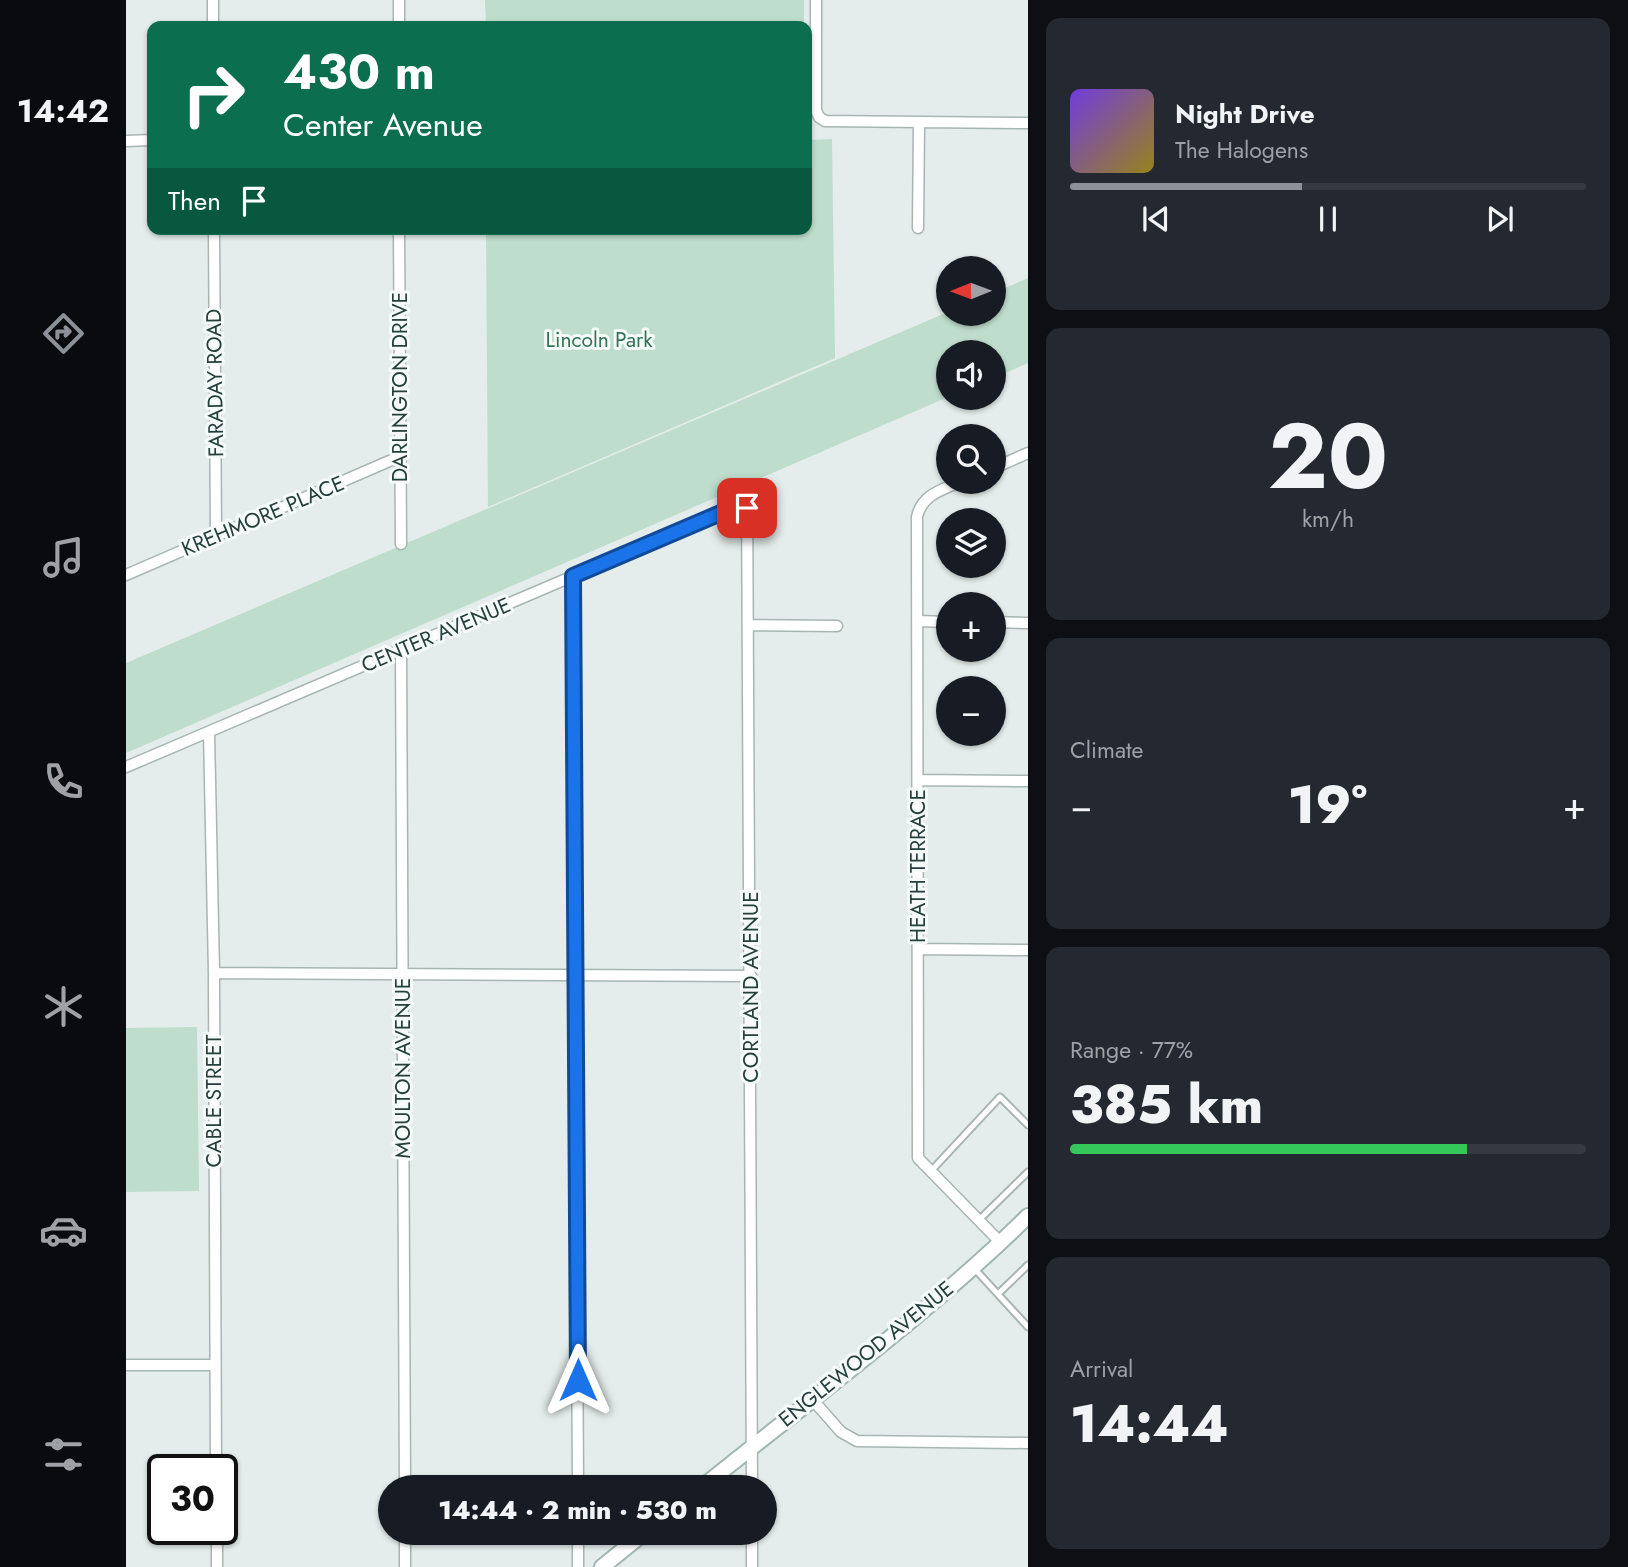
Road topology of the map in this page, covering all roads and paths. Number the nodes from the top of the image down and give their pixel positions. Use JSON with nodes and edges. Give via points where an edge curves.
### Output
{"nodes":[{"id":1,"x":213,"y":0,"type":"edge"},
{"id":2,"x":399,"y":0,"type":"edge"},
{"id":3,"x":816,"y":0,"type":"edge"},
{"id":4,"x":213,"y":21,"type":"edge"},
{"id":5,"x":399,"y":21,"type":"edge"},
{"id":6,"x":919,"y":122,"type":"junction"},
{"id":7,"x":1028,"y":123,"type":"edge"},
{"id":8,"x":147,"y":140,"type":"edge"},
{"id":9,"x":126,"y":141,"type":"edge"},
{"id":10,"x":918,"y":228,"type":"dead end"},
{"id":11,"x":214,"y":235,"type":"edge"},
{"id":12,"x":399,"y":235,"type":"edge"},
{"id":13,"x":1028,"y":453,"type":"edge"},
{"id":14,"x":401,"y":456,"type":"junction"},
{"id":15,"x":1006,"y":463,"type":"edge"},
{"id":16,"x":747,"y":486,"type":"dead end"},
{"id":17,"x":936,"y":492,"type":"edge"},
{"id":18,"x":747,"y":508,"type":"junction"},
{"id":19,"x":216,"y":536,"type":"junction"},
{"id":20,"x":401,"y":544,"type":"dead end"},
{"id":21,"x":126,"y":575,"type":"edge"},
{"id":22,"x":573,"y":576,"type":"junction"},
{"id":23,"x":918,"y":621,"type":"junction"},
{"id":24,"x":936,"y":622,"type":"edge"},
{"id":25,"x":1006,"y":622,"type":"edge"},
{"id":26,"x":1028,"y":622,"type":"edge"},
{"id":27,"x":749,"y":625,"type":"junction"},
{"id":28,"x":837,"y":626,"type":"dead end"},
{"id":29,"x":401,"y":649,"type":"junction"},
{"id":30,"x":209,"y":732,"type":"junction"},
{"id":31,"x":126,"y":767,"type":"edge"},
{"id":32,"x":918,"y":780,"type":"junction"},
{"id":33,"x":1028,"y":781,"type":"edge"},
{"id":34,"x":918,"y":949,"type":"junction"},
{"id":35,"x":1028,"y":950,"type":"edge"},
{"id":36,"x":214,"y":973,"type":"junction"},
{"id":37,"x":403,"y":973,"type":"junction"},
{"id":38,"x":576,"y":974,"type":"junction"},
{"id":39,"x":751,"y":976,"type":"junction"},
{"id":40,"x":1028,"y":1125,"type":"edge"},
{"id":41,"x":931,"y":1171,"type":"junction"},
{"id":42,"x":1028,"y":1172,"type":"edge"},
{"id":43,"x":1028,"y":1216,"type":"edge"},
{"id":44,"x":979,"y":1220,"type":"junction"},
{"id":45,"x":1001,"y":1243,"type":"junction"},
{"id":46,"x":1028,"y":1265,"type":"edge"},
{"id":47,"x":973,"y":1267,"type":"junction"},
{"id":48,"x":998,"y":1294,"type":"junction"},
{"id":49,"x":1028,"y":1327,"type":"edge"},
{"id":50,"x":126,"y":1365,"type":"edge"},
{"id":51,"x":215,"y":1365,"type":"junction"},
{"id":52,"x":812,"y":1399,"type":"junction"},
{"id":53,"x":1028,"y":1443,"type":"edge"},
{"id":54,"x":752,"y":1447,"type":"junction"},
{"id":55,"x":216,"y":1454,"type":"edge"},
{"id":56,"x":405,"y":1475,"type":"edge"},
{"id":57,"x":578,"y":1475,"type":"edge"},
{"id":58,"x":717,"y":1475,"type":"edge"},
{"id":59,"x":752,"y":1475,"type":"edge"},
{"id":60,"x":217,"y":1545,"type":"edge"},
{"id":61,"x":405,"y":1545,"type":"edge"},
{"id":62,"x":578,"y":1545,"type":"edge"},
{"id":63,"x":629,"y":1545,"type":"edge"},
{"id":64,"x":752,"y":1545,"type":"edge"},
{"id":65,"x":217,"y":1567,"type":"edge"},
{"id":66,"x":405,"y":1567,"type":"edge"},
{"id":67,"x":578,"y":1567,"type":"edge"},
{"id":68,"x":601,"y":1567,"type":"edge"},
{"id":69,"x":752,"y":1567,"type":"edge"}],
"edges":[{"from":1,"to":4,"type":"street"},
{"from":2,"to":5,"type":"street"},
{"from":3,"to":6,"type":"street","via":[[819,117],[834,123]]},
{"from":6,"to":7,"type":"street"},
{"from":6,"to":10,"type":"street"},
{"from":8,"to":9,"type":"street"},
{"from":11,"to":19,"type":"street","name":"FARADAY ROAD"},
{"from":12,"to":14,"type":"street","name":"DARLINGTON DRIVE"},
{"from":13,"to":15,"type":"street"},
{"from":14,"to":19,"type":"street","name":"KREHMORE PLACE"},
{"from":14,"to":20,"type":"street","name":"DARLINGTON DRIVE"},
{"from":16,"to":18,"type":"street","name":"CORTLAND AVENUE"},
{"from":17,"to":23,"type":"street","name":"HEATH TERRACE","via":[[919,508]]},
{"from":18,"to":22,"type":"street","name":"CENTER AVENUE","via":[[730,509]]},
{"from":18,"to":27,"type":"street","name":"CORTLAND AVENUE"},
{"from":19,"to":21,"type":"street","name":"KREHMORE PLACE"},
{"from":22,"to":29,"type":"street","name":"CENTER AVENUE"},
{"from":22,"to":38,"type":"street"},
{"from":23,"to":24,"type":"street"},
{"from":23,"to":32,"type":"street","name":"HEATH TERRACE"},
{"from":25,"to":26,"type":"street"},
{"from":27,"to":28,"type":"street"},
{"from":27,"to":39,"type":"street","name":"CORTLAND AVENUE"},
{"from":29,"to":30,"type":"street","name":"CENTER AVENUE"},
{"from":29,"to":37,"type":"street","name":"MOULTON AVENUE"},
{"from":30,"to":31,"type":"street","name":"CENTER AVENUE"},
{"from":30,"to":36,"type":"street","name":"CABLE STREET"},
{"from":32,"to":33,"type":"street"},
{"from":32,"to":34,"type":"street","name":"HEATH TERRACE"},
{"from":34,"to":35,"type":"street"},
{"from":34,"to":41,"type":"street","name":"HEATH TERRACE","via":[[918,1158]]},
{"from":36,"to":37,"type":"street"},
{"from":36,"to":51,"type":"street","name":"CABLE STREET"},
{"from":37,"to":38,"type":"street"},
{"from":37,"to":56,"type":"street","name":"MOULTON AVENUE"},
{"from":38,"to":39,"type":"street"},
{"from":38,"to":57,"type":"street"},
{"from":39,"to":54,"type":"street","name":"CORTLAND AVENUE"},
{"from":40,"to":41,"type":"lane","via":[[1000,1097]]},
{"from":41,"to":44,"type":"street","name":"HEATH TERRACE"},
{"from":42,"to":44,"type":"lane"},
{"from":43,"to":45,"type":"street","name":"ENGLEWOOD AVENUE"},
{"from":44,"to":45,"type":"street","name":"HEATH TERRACE"},
{"from":45,"to":47,"type":"street","name":"ENGLEWOOD AVENUE"},
{"from":46,"to":48,"type":"lane"},
{"from":47,"to":48,"type":"lane"},
{"from":47,"to":52,"type":"street","name":"ENGLEWOOD AVENUE"},
{"from":48,"to":49,"type":"lane"},
{"from":50,"to":51,"type":"street"},
{"from":51,"to":55,"type":"street","name":"CABLE STREET"},
{"from":52,"to":53,"type":"street","via":[[841,1432],[857,1441]]},
{"from":52,"to":54,"type":"street","name":"ENGLEWOOD AVENUE"},
{"from":54,"to":58,"type":"street","name":"ENGLEWOOD AVENUE"},
{"from":54,"to":59,"type":"street","name":"CORTLAND AVENUE"},
{"from":60,"to":65,"type":"street"},
{"from":61,"to":66,"type":"street"},
{"from":62,"to":67,"type":"street"},
{"from":63,"to":68,"type":"street"},
{"from":64,"to":69,"type":"street"}]}
